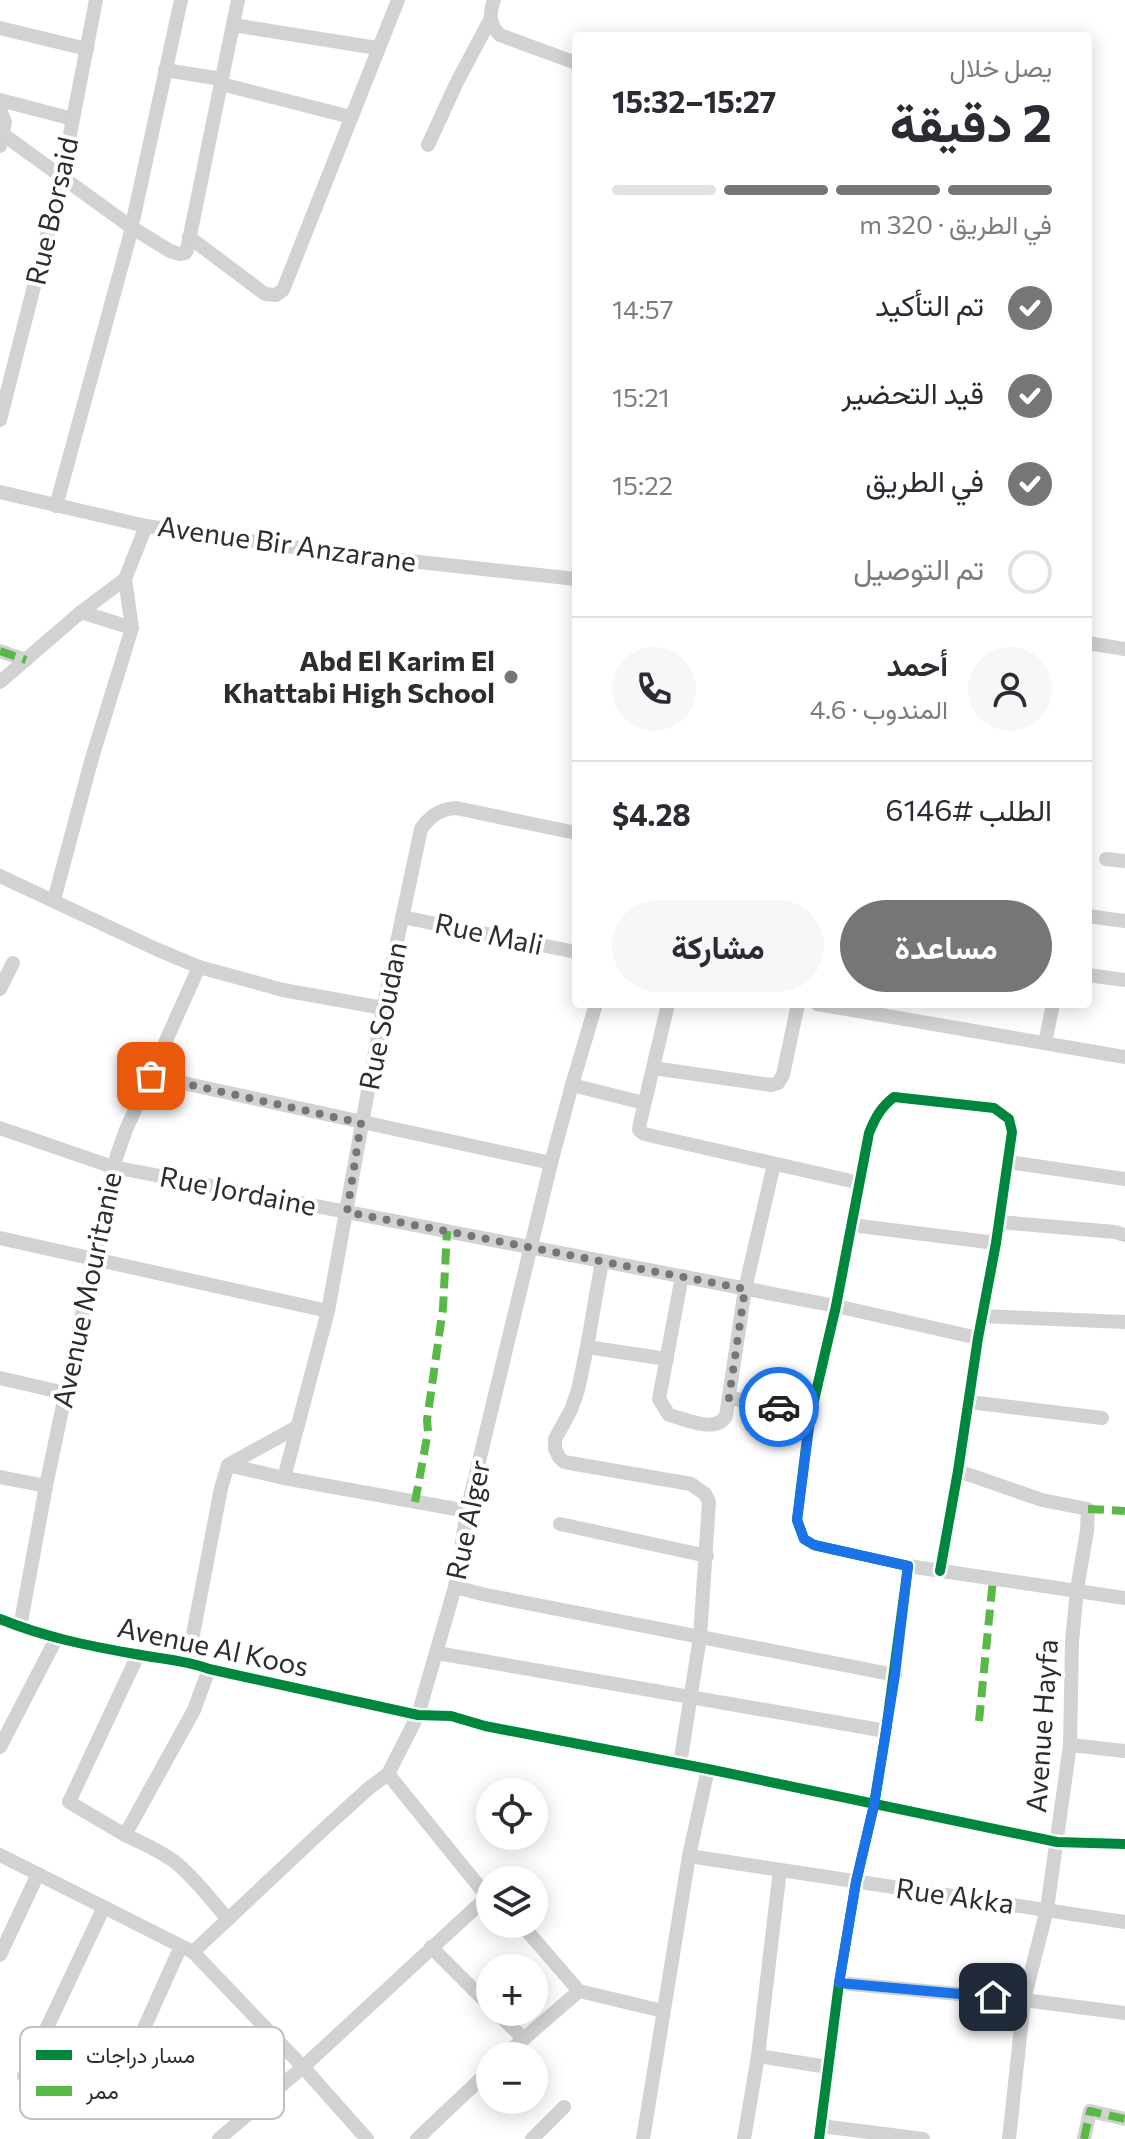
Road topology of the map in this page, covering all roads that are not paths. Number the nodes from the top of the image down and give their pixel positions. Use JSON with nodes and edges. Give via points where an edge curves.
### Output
{"nodes":[{"id":1,"x":96,"y":0,"type":"edge"},
{"id":2,"x":181,"y":0,"type":"edge"},
{"id":3,"x":238,"y":0,"type":"edge"},
{"id":4,"x":398,"y":0,"type":"edge"},
{"id":5,"x":494,"y":0,"type":"edge"},
{"id":6,"x":490,"y":20,"type":"junction"},
{"id":7,"x":233,"y":25,"type":"junction"},
{"id":8,"x":0,"y":28,"type":"edge"},
{"id":9,"x":377,"y":48,"type":"junction"},
{"id":10,"x":87,"y":49,"type":"junction"},
{"id":11,"x":572,"y":62,"type":"edge"},
{"id":12,"x":165,"y":70,"type":"junction"},
{"id":13,"x":222,"y":82,"type":"junction"},
{"id":14,"x":0,"y":100,"type":"edge"},
{"id":15,"x":0,"y":110,"type":"edge"},
{"id":16,"x":351,"y":117,"type":"junction"},
{"id":17,"x":73,"y":119,"type":"junction"},
{"id":18,"x":2,"y":141,"type":"edge"},
{"id":19,"x":428,"y":145,"type":"dead end"},
{"id":20,"x":62,"y":176,"type":"junction"},
{"id":21,"x":131,"y":227,"type":"junction"},
{"id":22,"x":189,"y":237,"type":"junction"},
{"id":23,"x":0,"y":420,"type":"edge"},
{"id":24,"x":0,"y":492,"type":"edge"},
{"id":25,"x":56,"y":506,"type":"junction"},
{"id":26,"x":146,"y":526,"type":"junction"},
{"id":27,"x":125,"y":579,"type":"junction"},
{"id":28,"x":572,"y":579,"type":"edge"},
{"id":29,"x":81,"y":612,"type":"junction"},
{"id":30,"x":132,"y":628,"type":"junction"},
{"id":31,"x":1092,"y":644,"type":"edge"},
{"id":32,"x":1125,"y":649,"type":"edge"},
{"id":33,"x":0,"y":651,"type":"edge"},
{"id":34,"x":26,"y":660,"type":"junction"},
{"id":35,"x":0,"y":682,"type":"edge"},
{"id":36,"x":572,"y":832,"type":"edge"},
{"id":37,"x":1106,"y":859,"type":"dead end"},
{"id":38,"x":1125,"y":861,"type":"edge"},
{"id":39,"x":0,"y":876,"type":"edge"},
{"id":40,"x":54,"y":900,"type":"junction"},
{"id":41,"x":402,"y":917,"type":"junction"},
{"id":42,"x":1092,"y":917,"type":"edge"},
{"id":43,"x":1125,"y":921,"type":"edge"},
{"id":44,"x":572,"y":951,"type":"edge"},
{"id":45,"x":13,"y":963,"type":"dead end"},
{"id":46,"x":199,"y":967,"type":"junction"},
{"id":47,"x":1092,"y":976,"type":"edge"},
{"id":48,"x":1125,"y":980,"type":"edge"},
{"id":49,"x":0,"y":989,"type":"edge"},
{"id":50,"x":383,"y":1008,"type":"junction"},
{"id":51,"x":595,"y":1008,"type":"edge"},
{"id":52,"x":667,"y":1008,"type":"edge"},
{"id":53,"x":797,"y":1008,"type":"edge"},
{"id":54,"x":840,"y":1008,"type":"edge"},
{"id":55,"x":1052,"y":1008,"type":"edge"},
{"id":56,"x":1045,"y":1043,"type":"junction"},
{"id":57,"x":1125,"y":1057,"type":"edge"},
{"id":58,"x":653,"y":1068,"type":"junction"},
{"id":59,"x":151,"y":1076,"type":"junction"},
{"id":60,"x":572,"y":1085,"type":"junction"},
{"id":61,"x":644,"y":1103,"type":"junction"},
{"id":62,"x":361,"y":1123,"type":"junction"},
{"id":63,"x":0,"y":1128,"type":"edge"},
{"id":64,"x":1008,"y":1162,"type":"junction"},
{"id":65,"x":551,"y":1163,"type":"junction"},
{"id":66,"x":774,"y":1164,"type":"junction"},
{"id":67,"x":113,"y":1167,"type":"junction"},
{"id":68,"x":1125,"y":1179,"type":"edge"},
{"id":69,"x":860,"y":1183,"type":"junction"},
{"id":70,"x":347,"y":1212,"type":"junction"},
{"id":71,"x":999,"y":1222,"type":"junction"},
{"id":72,"x":851,"y":1225,"type":"junction"},
{"id":73,"x":1125,"y":1235,"type":"edge"},
{"id":74,"x":0,"y":1238,"type":"edge"},
{"id":75,"x":996,"y":1243,"type":"junction"},
{"id":76,"x":532,"y":1247,"type":"junction"},
{"id":77,"x":93,"y":1258,"type":"junction"},
{"id":78,"x":602,"y":1261,"type":"junction"},
{"id":79,"x":682,"y":1276,"type":"junction"},
{"id":80,"x":745,"y":1289,"type":"junction"},
{"id":81,"x":836,"y":1306,"type":"junction"},
{"id":82,"x":328,"y":1311,"type":"junction"},
{"id":83,"x":982,"y":1316,"type":"junction"},
{"id":84,"x":1125,"y":1322,"type":"edge"},
{"id":85,"x":978,"y":1338,"type":"junction"},
{"id":86,"x":587,"y":1347,"type":"junction"},
{"id":87,"x":667,"y":1359,"type":"junction"},
{"id":88,"x":0,"y":1378,"type":"edge"},
{"id":89,"x":65,"y":1393,"type":"junction"},
{"id":90,"x":729,"y":1398,"type":"junction"},
{"id":91,"x":969,"y":1402,"type":"junction"},
{"id":92,"x":811,"y":1412,"type":"junction"},
{"id":93,"x":1102,"y":1418,"type":"dead end"},
{"id":94,"x":297,"y":1427,"type":"junction"},
{"id":95,"x":228,"y":1465,"type":"junction"},
{"id":96,"x":958,"y":1471,"type":"junction"},
{"id":97,"x":0,"y":1477,"type":"edge"},
{"id":98,"x":284,"y":1478,"type":"junction"},
{"id":99,"x":46,"y":1486,"type":"junction"},
{"id":100,"x":467,"y":1511,"type":"junction"},
{"id":101,"x":560,"y":1524,"type":"dead end"},
{"id":102,"x":707,"y":1556,"type":"junction"},
{"id":103,"x":908,"y":1566,"type":"junction"},
{"id":104,"x":940,"y":1571,"type":"junction"},
{"id":105,"x":455,"y":1587,"type":"junction"},
{"id":106,"x":1077,"y":1589,"type":"junction"},
{"id":107,"x":1125,"y":1598,"type":"edge"},
{"id":108,"x":0,"y":1619,"type":"edge"},
{"id":109,"x":20,"y":1627,"type":"junction"},
{"id":110,"x":700,"y":1637,"type":"junction"},
{"id":111,"x":56,"y":1639,"type":"junction"},
{"id":112,"x":437,"y":1653,"type":"junction"},
{"id":113,"x":138,"y":1655,"type":"junction"},
{"id":114,"x":188,"y":1661,"type":"junction"},
{"id":115,"x":209,"y":1669,"type":"junction"},
{"id":116,"x":895,"y":1675,"type":"junction"},
{"id":117,"x":690,"y":1697,"type":"junction"},
{"id":118,"x":418,"y":1715,"type":"junction"},
{"id":119,"x":886,"y":1731,"type":"junction"},
{"id":120,"x":1070,"y":1745,"type":"junction"},
{"id":121,"x":0,"y":1747,"type":"edge"},
{"id":122,"x":1125,"y":1751,"type":"edge"},
{"id":123,"x":680,"y":1764,"type":"junction"},
{"id":124,"x":708,"y":1769,"type":"junction"},
{"id":125,"x":388,"y":1774,"type":"junction"},
{"id":126,"x":874,"y":1805,"type":"junction"},
{"id":127,"x":125,"y":1835,"type":"junction"},
{"id":128,"x":1057,"y":1842,"type":"junction"},
{"id":129,"x":1125,"y":1844,"type":"edge"},
{"id":130,"x":0,"y":1855,"type":"edge"},
{"id":131,"x":689,"y":1856,"type":"junction"},
{"id":132,"x":780,"y":1870,"type":"junction"},
{"id":133,"x":38,"y":1874,"type":"junction"},
{"id":134,"x":856,"y":1882,"type":"junction"},
{"id":135,"x":476,"y":1883,"type":"edge"},
{"id":136,"x":104,"y":1907,"type":"junction"},
{"id":137,"x":476,"y":1907,"type":"edge"},
{"id":138,"x":1047,"y":1909,"type":"junction"},
{"id":139,"x":227,"y":1918,"type":"junction"},
{"id":140,"x":1125,"y":1922,"type":"edge"},
{"id":141,"x":533,"y":1938,"type":"edge"},
{"id":142,"x":431,"y":1947,"type":"junction"},
{"id":143,"x":187,"y":1949,"type":"junction"},
{"id":144,"x":0,"y":1955,"type":"edge"},
{"id":145,"x":839,"y":1983,"type":"junction"},
{"id":146,"x":579,"y":1991,"type":"junction"},
{"id":147,"x":476,"y":1992,"type":"edge"},
{"id":148,"x":1024,"y":2000,"type":"junction"},
{"id":149,"x":663,"y":2011,"type":"junction"},
{"id":150,"x":1125,"y":2013,"type":"edge"},
{"id":151,"x":511,"y":2026,"type":"edge"},
{"id":152,"x":47,"y":2027,"type":"edge"},
{"id":153,"x":147,"y":2027,"type":"edge"},
{"id":154,"x":264,"y":2027,"type":"edge"},
{"id":155,"x":523,"y":2038,"type":"junction"},
{"id":156,"x":519,"y":2042,"type":"edge"},
{"id":157,"x":284,"y":2048,"type":"edge"},
{"id":158,"x":758,"y":2056,"type":"junction"},
{"id":159,"x":303,"y":2067,"type":"junction"},
{"id":160,"x":828,"y":2067,"type":"junction"},
{"id":161,"x":284,"y":2083,"type":"edge"},
{"id":162,"x":476,"y":2083,"type":"edge"},
{"id":163,"x":564,"y":2107,"type":"dead end"},
{"id":164,"x":242,"y":2119,"type":"edge"},
{"id":165,"x":1125,"y":2119,"type":"edge"},
{"id":166,"x":820,"y":2132,"type":"edge"},
{"id":167,"x":219,"y":2139,"type":"edge"},
{"id":168,"x":367,"y":2139,"type":"edge"},
{"id":169,"x":417,"y":2139,"type":"edge"},
{"id":170,"x":532,"y":2139,"type":"edge"},
{"id":171,"x":643,"y":2139,"type":"edge"},
{"id":172,"x":744,"y":2139,"type":"edge"},
{"id":173,"x":923,"y":2139,"type":"edge"},
{"id":174,"x":1009,"y":2139,"type":"edge"},
{"id":175,"x":1084,"y":2139,"type":"edge"}],
"edges":[{"from":1,"to":10,"type":"street","name":"Rue Borsaid"},
{"from":2,"to":12,"type":"street"},
{"from":3,"to":7,"type":"street"},
{"from":4,"to":9,"type":"street"},
{"from":5,"to":6,"type":"street"},
{"from":6,"to":11,"type":"street","via":[[505,38]]},
{"from":6,"to":19,"type":"street"},
{"from":7,"to":9,"type":"street"},
{"from":7,"to":13,"type":"street"},
{"from":8,"to":10,"type":"street"},
{"from":9,"to":16,"type":"street"},
{"from":10,"to":17,"type":"street","name":"Rue Borsaid"},
{"from":12,"to":13,"type":"street"},
{"from":12,"to":21,"type":"street"},
{"from":13,"to":16,"type":"street"},
{"from":13,"to":22,"type":"street"},
{"from":14,"to":17,"type":"street"},
{"from":15,"to":18,"type":"street","via":[[5,122]]},
{"from":16,"to":22,"type":"street","via":[[279,294],[265,294]]},
{"from":17,"to":20,"type":"street","name":"Rue Borsaid"},
{"from":18,"to":20,"type":"street"},
{"from":20,"to":21,"type":"street"},
{"from":20,"to":23,"type":"street","name":"Rue Borsaid"},
{"from":21,"to":22,"type":"street","via":[[175,254],[186,252]]},
{"from":21,"to":25,"type":"street"},
{"from":24,"to":25,"type":"street","name":"Avenue Bir Anzarane"},
{"from":25,"to":26,"type":"street","name":"Avenue Bir Anzarane"},
{"from":26,"to":27,"type":"street"},
{"from":26,"to":28,"type":"street","name":"Avenue Bir Anzarane"},
{"from":27,"to":29,"type":"street"},
{"from":27,"to":30,"type":"street"},
{"from":29,"to":30,"type":"street"},
{"from":29,"to":34,"type":"street"},
{"from":30,"to":40,"type":"street"},
{"from":31,"to":32,"type":"street"},
{"from":33,"to":34,"type":"street"},
{"from":34,"to":35,"type":"street"},
{"from":36,"to":41,"type":"street","name":"Rue Soudan","via":[[446,809],[421,829]]},
{"from":37,"to":38,"type":"street"},
{"from":39,"to":40,"type":"street"},
{"from":40,"to":46,"type":"street"},
{"from":41,"to":44,"type":"street","name":"Rue Mali"},
{"from":41,"to":50,"type":"street","name":"Rue Soudan"},
{"from":42,"to":43,"type":"street"},
{"from":45,"to":49,"type":"street"},
{"from":46,"to":50,"type":"street","via":[[283,990]]},
{"from":46,"to":59,"type":"street","name":"Avenue Mouritanie"},
{"from":47,"to":48,"type":"street"},
{"from":50,"to":62,"type":"street","name":"Rue Soudan"},
{"from":51,"to":60,"type":"street","name":"Rue Alger"},
{"from":52,"to":58,"type":"street"},
{"from":53,"to":58,"type":"street","via":[[778,1083]]},
{"from":54,"to":56,"type":"street"},
{"from":55,"to":56,"type":"street"},
{"from":56,"to":57,"type":"street"},
{"from":58,"to":61,"type":"street"},
{"from":59,"to":62,"type":"street"},
{"from":59,"to":67,"type":"street","name":"Avenue Mouritanie"},
{"from":60,"to":61,"type":"street"},
{"from":60,"to":65,"type":"street","name":"Rue Alger"},
{"from":61,"to":66,"type":"street","via":[[639,1130],[644,1134]]},
{"from":62,"to":65,"type":"street"},
{"from":62,"to":70,"type":"street","name":"Rue Soudan"},
{"from":63,"to":67,"type":"street","name":"Rue Jordaine"},
{"from":64,"to":68,"type":"street"},
{"from":64,"to":69,"type":"street","via":[[1009,1119],[994,1108],[894,1097],[872,1125]]},
{"from":64,"to":71,"type":"street"},
{"from":65,"to":76,"type":"street","name":"Rue Alger"},
{"from":66,"to":69,"type":"street"},
{"from":66,"to":80,"type":"street"},
{"from":67,"to":70,"type":"street","name":"Rue Jordaine"},
{"from":67,"to":77,"type":"street","name":"Avenue Mouritanie"},
{"from":69,"to":72,"type":"street"},
{"from":70,"to":76,"type":"street","name":"Rue Jordaine"},
{"from":70,"to":82,"type":"street","name":"Rue Soudan"},
{"from":71,"to":73,"type":"street"},
{"from":71,"to":75,"type":"street"},
{"from":72,"to":75,"type":"street"},
{"from":72,"to":81,"type":"street"},
{"from":74,"to":77,"type":"street"},
{"from":75,"to":83,"type":"street"},
{"from":76,"to":78,"type":"street","name":"Rue Jordaine"},
{"from":76,"to":100,"type":"street","name":"Rue Alger"},
{"from":77,"to":82,"type":"street"},
{"from":77,"to":89,"type":"street","name":"Avenue Mouritanie"},
{"from":78,"to":79,"type":"street","name":"Rue Jordaine"},
{"from":78,"to":86,"type":"street"},
{"from":79,"to":80,"type":"street","name":"Rue Jordaine"},
{"from":79,"to":87,"type":"street"},
{"from":80,"to":81,"type":"street","name":"Rue Jordaine"},
{"from":80,"to":90,"type":"street"},
{"from":81,"to":85,"type":"street","name":"Rue Jordaine"},
{"from":81,"to":92,"type":"street"},
{"from":82,"to":94,"type":"street","name":"Rue Soudan"},
{"from":83,"to":84,"type":"street"},
{"from":83,"to":85,"type":"street"},
{"from":85,"to":91,"type":"street"},
{"from":86,"to":87,"type":"street"},
{"from":86,"to":102,"type":"street","via":[[574,1400],[555,1439],[559,1457],[699,1488],[709,1502]]},
{"from":87,"to":90,"type":"street","via":[[659,1399],[669,1415],[717,1425],[726,1416]]},
{"from":88,"to":89,"type":"street"},
{"from":89,"to":99,"type":"street","name":"Avenue Mouritanie"},
{"from":90,"to":92,"type":"street"},
{"from":91,"to":93,"type":"street"},
{"from":91,"to":96,"type":"street"},
{"from":92,"to":103,"type":"street","via":[[797,1520],[804,1539]]},
{"from":94,"to":95,"type":"street"},
{"from":94,"to":98,"type":"street","name":"Rue Soudan"},
{"from":95,"to":98,"type":"street"},
{"from":95,"to":114,"type":"street"},
{"from":96,"to":104,"type":"street"},
{"from":96,"to":106,"type":"street","name":"Avenue Hayfa","via":[[1042,1500],[1088,1509]]},
{"from":97,"to":99,"type":"street"},
{"from":98,"to":100,"type":"street"},
{"from":99,"to":109,"type":"street","name":"Avenue Mouritanie"},
{"from":100,"to":105,"type":"street","name":"Rue Alger"},
{"from":101,"to":102,"type":"street"},
{"from":102,"to":110,"type":"street"},
{"from":103,"to":104,"type":"street"},
{"from":103,"to":116,"type":"street"},
{"from":104,"to":106,"type":"street"},
{"from":105,"to":110,"type":"street"},
{"from":105,"to":112,"type":"street","name":"Rue Alger"},
{"from":106,"to":107,"type":"street"},
{"from":106,"to":120,"type":"street","name":"Avenue Hayfa"},
{"from":108,"to":109,"type":"street","name":"Avenue Al Koos"},
{"from":109,"to":111,"type":"street","name":"Avenue Al Koos"},
{"from":110,"to":116,"type":"street"},
{"from":110,"to":117,"type":"street"},
{"from":111,"to":113,"type":"street","name":"Avenue Al Koos"},
{"from":111,"to":121,"type":"street"},
{"from":112,"to":117,"type":"street"},
{"from":112,"to":118,"type":"street","name":"Rue Alger"},
{"from":113,"to":114,"type":"street","name":"Avenue Al Koos"},
{"from":113,"to":127,"type":"street","via":[[69,1802]]},
{"from":114,"to":115,"type":"street","name":"Avenue Al Koos"},
{"from":115,"to":118,"type":"street","name":"Avenue Al Koos"},
{"from":115,"to":127,"type":"street","via":[[194,1710]]},
{"from":116,"to":119,"type":"street"},
{"from":117,"to":119,"type":"street"},
{"from":117,"to":123,"type":"street"},
{"from":118,"to":123,"type":"street","name":"Avenue Al Koos","via":[[451,1716]]},
{"from":118,"to":125,"type":"street","name":"Rue Alger"},
{"from":119,"to":126,"type":"street"},
{"from":120,"to":122,"type":"street"},
{"from":120,"to":128,"type":"street","name":"Avenue Hayfa"},
{"from":123,"to":124,"type":"street","name":"Avenue Al Koos"},
{"from":124,"to":126,"type":"street","name":"Avenue Al Koos"},
{"from":124,"to":131,"type":"street"},
{"from":125,"to":135,"type":"street"},
{"from":125,"to":139,"type":"street","name":"Rue Alger"},
{"from":126,"to":128,"type":"street","name":"Avenue Al Koos"},
{"from":126,"to":134,"type":"street"},
{"from":127,"to":139,"type":"street","via":[[175,1862]]},
{"from":128,"to":129,"type":"street","name":"Avenue Al Koos"},
{"from":128,"to":138,"type":"street","name":"Avenue Hayfa"},
{"from":130,"to":133,"type":"street"},
{"from":131,"to":132,"type":"street","name":"Rue Akka"},
{"from":131,"to":149,"type":"street"},
{"from":132,"to":134,"type":"street","name":"Rue Akka"},
{"from":132,"to":158,"type":"street"},
{"from":133,"to":136,"type":"street"},
{"from":133,"to":144,"type":"street"},
{"from":134,"to":138,"type":"street","name":"Rue Akka"},
{"from":134,"to":145,"type":"street"},
{"from":136,"to":143,"type":"street"},
{"from":136,"to":152,"type":"street"},
{"from":137,"to":142,"type":"street"},
{"from":138,"to":140,"type":"street","name":"Rue Akka"},
{"from":138,"to":148,"type":"street","name":"Avenue Hayfa"},
{"from":139,"to":143,"type":"street","name":"Rue Alger"},
{"from":141,"to":146,"type":"street"},
{"from":142,"to":147,"type":"street"},
{"from":142,"to":159,"type":"street"},
{"from":143,"to":153,"type":"street"},
{"from":143,"to":154,"type":"street"},
{"from":145,"to":148,"type":"street"},
{"from":145,"to":160,"type":"street"},
{"from":146,"to":149,"type":"street"},
{"from":146,"to":155,"type":"street"},
{"from":148,"to":150,"type":"street"},
{"from":148,"to":174,"type":"street","name":"Avenue Hayfa"},
{"from":149,"to":171,"type":"street"},
{"from":151,"to":155,"type":"street"},
{"from":155,"to":156,"type":"street"},
{"from":157,"to":159,"type":"street"},
{"from":158,"to":160,"type":"street"},
{"from":158,"to":172,"type":"street"},
{"from":159,"to":161,"type":"street"},
{"from":159,"to":168,"type":"street"},
{"from":160,"to":166,"type":"street"},
{"from":162,"to":169,"type":"street"},
{"from":163,"to":170,"type":"street"},
{"from":164,"to":167,"type":"street"},
{"from":165,"to":175,"type":"street","via":[[1090,2111]]},
{"from":166,"to":173,"type":"street"}]}
